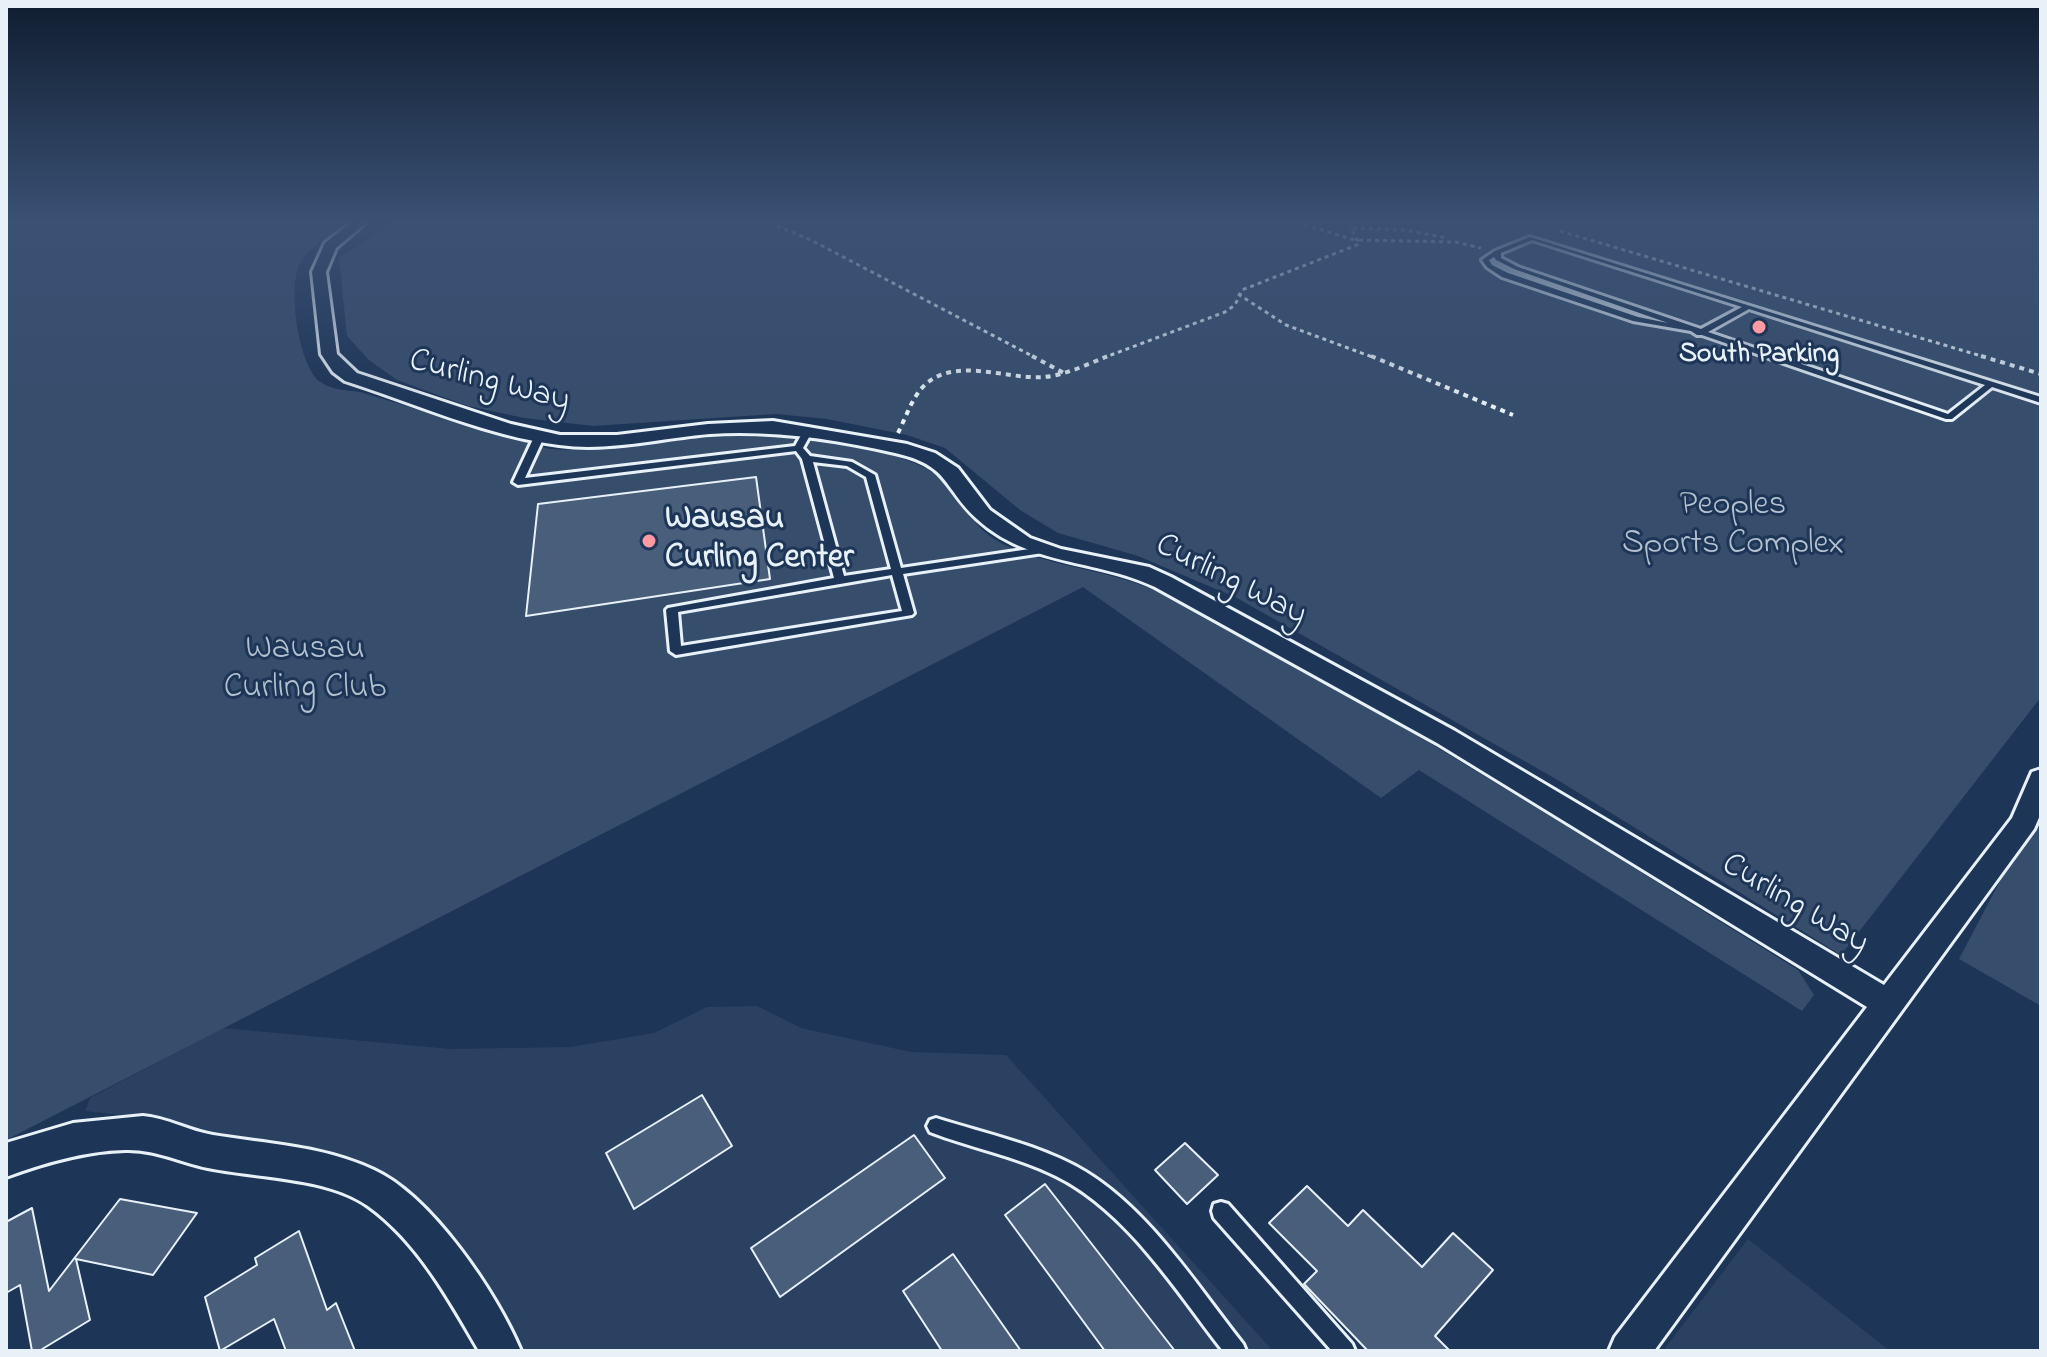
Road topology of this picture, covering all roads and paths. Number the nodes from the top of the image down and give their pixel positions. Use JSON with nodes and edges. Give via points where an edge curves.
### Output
{"nodes":[{"id":1,"x":322,"y":283,"type":"edge"},
{"id":2,"x":894,"y":283,"type":"edge"},
{"id":3,"x":1259,"y":283,"type":"edge"},
{"id":4,"x":1531,"y":283,"type":"edge"},
{"id":5,"x":1674,"y":283,"type":"edge"},
{"id":6,"x":1742,"y":283,"type":"edge"},
{"id":7,"x":1238,"y":294,"type":"junction"},
{"id":8,"x":1748,"y":307,"type":"junction"},
{"id":9,"x":1700,"y":333,"type":"junction"},
{"id":10,"x":1065,"y":373,"type":"junction"},
{"id":11,"x":2041,"y":374,"type":"edge"},
{"id":12,"x":1991,"y":384,"type":"junction"},
{"id":13,"x":2041,"y":400,"type":"edge"},
{"id":14,"x":1513,"y":415,"type":"dead end"},
{"id":15,"x":539,"y":437,"type":"junction"},
{"id":16,"x":803,"y":439,"type":"junction"},
{"id":17,"x":886,"y":445,"type":"junction"},
{"id":18,"x":807,"y":458,"type":"junction"},
{"id":19,"x":1043,"y":550,"type":"junction"},
{"id":20,"x":896,"y":571,"type":"junction"},
{"id":21,"x":840,"y":580,"type":"junction"},
{"id":22,"x":2041,"y":779,"type":"edge"},
{"id":23,"x":1887,"y":1003,"type":"junction"},
{"id":24,"x":936,"y":1126,"type":"dead end"},
{"id":25,"x":6,"y":1160,"type":"edge"},
{"id":26,"x":1221,"y":1211,"type":"dead end"},
{"id":27,"x":501,"y":1351,"type":"edge"},
{"id":28,"x":1236,"y":1351,"type":"edge"},
{"id":29,"x":1345,"y":1351,"type":"edge"},
{"id":30,"x":1629,"y":1351,"type":"edge"}],
"edges":[{"from":1,"to":15,"type":"street","name":"Curling Way","via":[[328,348],[334,364],[347,375]]},
{"from":2,"to":10,"type":"path"},
{"from":3,"to":7,"type":"path"},
{"from":4,"to":9,"type":"lane","via":[[1636,319]]},
{"from":5,"to":8,"type":"lane"},
{"from":6,"to":11,"type":"path"},
{"from":7,"to":10,"type":"path","via":[[1235,305],[1225,312]]},
{"from":7,"to":14,"type":"path","via":[[1286,325]]},
{"from":8,"to":9,"type":"lane"},
{"from":8,"to":12,"type":"lane"},
{"from":9,"to":12,"type":"lane","via":[[1949,417]]},
{"from":10,"to":17,"type":"path","via":[[1041,377],[969,370],[937,376],[924,384],[906,421]]},
{"from":12,"to":13,"type":"lane"},
{"from":15,"to":16,"type":"street","name":"Curling Way","via":[[601,442],[744,426]]},
{"from":15,"to":16,"type":"lane","via":[[518,482]]},
{"from":16,"to":17,"type":"street","name":"Curling Way"},
{"from":16,"to":18,"type":"lane"},
{"from":17,"to":19,"type":"street","name":"Curling Way","via":[[944,466],[988,519]]},
{"from":18,"to":20,"type":"lane","via":[[849,464],[870,475]]},
{"from":18,"to":21,"type":"lane"},
{"from":19,"to":20,"type":"lane"},
{"from":19,"to":23,"type":"street","name":"Curling Way","via":[[1141,572],[1175,588],[1446,737]]},
{"from":20,"to":21,"type":"lane"},
{"from":20,"to":21,"type":"lane","via":[[908,613],[676,651],[672,610]]},
{"from":22,"to":23,"type":"street","via":[[2024,822]]},
{"from":23,"to":30,"type":"street"},
{"from":24,"to":28,"type":"lane","via":[[1051,1164],[1098,1191]]},
{"from":25,"to":27,"type":"street","via":[[61,1139],[145,1133],[334,1174],[378,1191],[418,1230],[460,1282]]},
{"from":26,"to":29,"type":"lane"}]}
